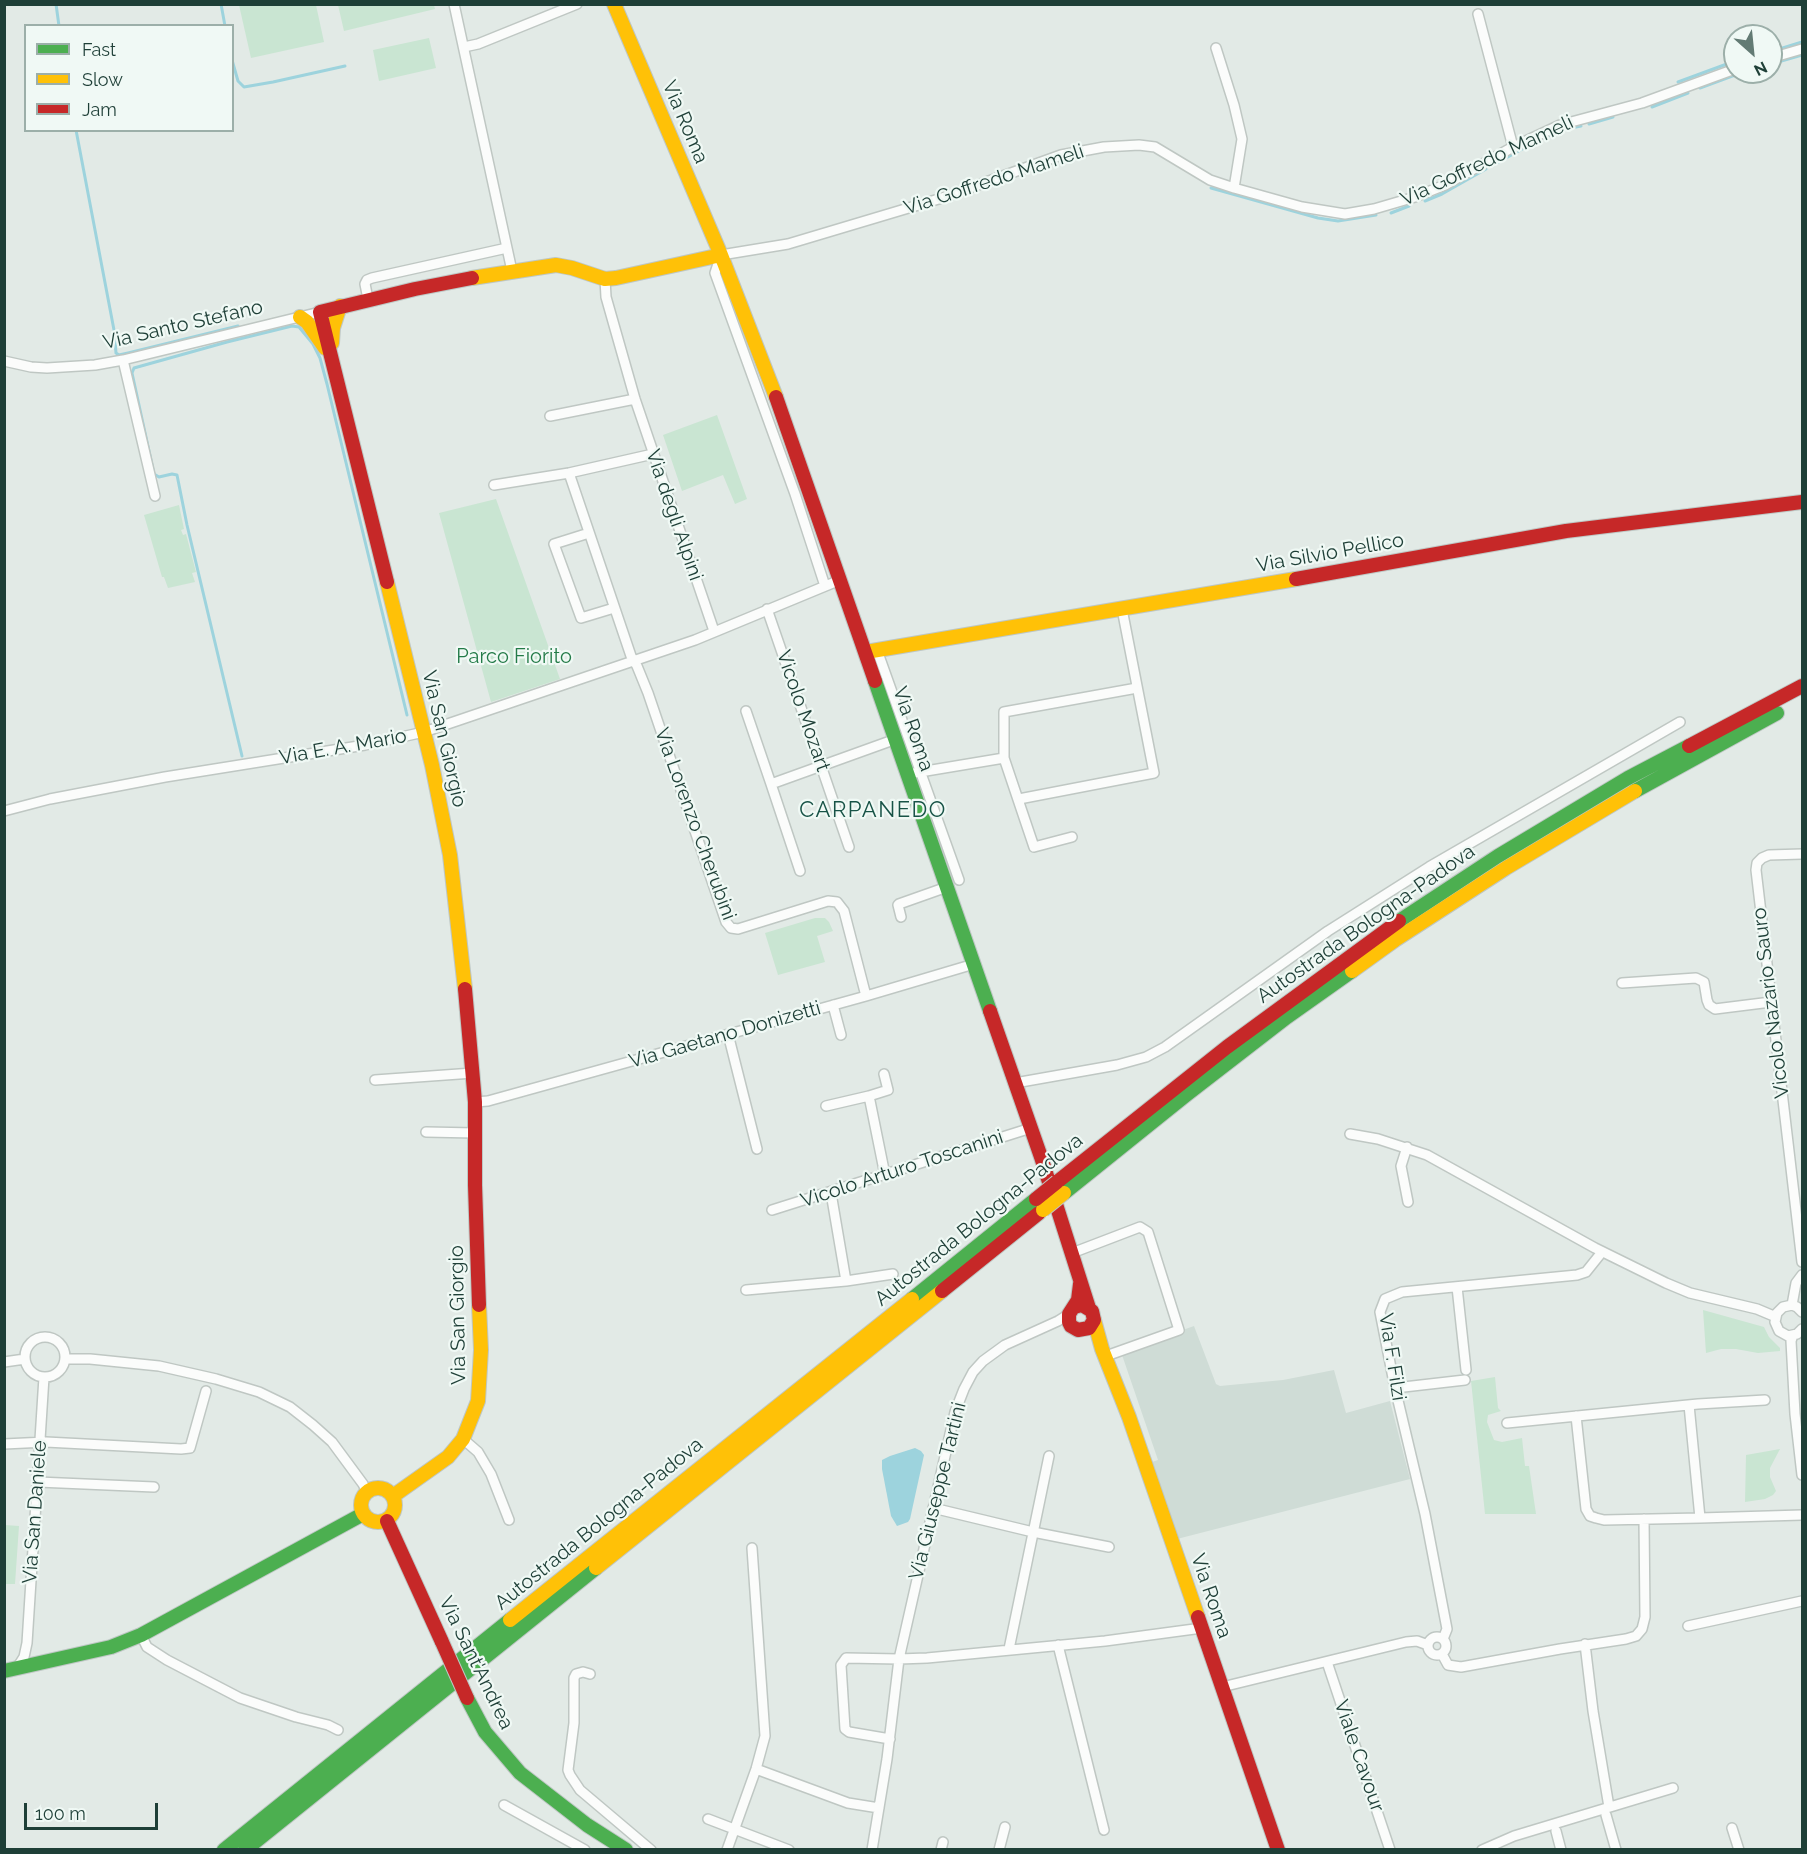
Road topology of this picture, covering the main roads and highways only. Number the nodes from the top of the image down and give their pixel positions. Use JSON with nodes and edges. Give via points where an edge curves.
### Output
{"nodes":[{"id":1,"x":614,"y":4,"type":"edge"},
{"id":2,"x":721,"y":255,"type":"junction"},
{"id":3,"x":340,"y":306,"type":"junction"},
{"id":4,"x":320,"y":312,"type":"joint"},
{"id":5,"x":300,"y":317,"type":"road end"},
{"id":6,"x":332,"y":360,"type":"junction"},
{"id":7,"x":1803,"y":502,"type":"edge"},
{"id":8,"x":872,"y":651,"type":"junction"},
{"id":9,"x":1803,"y":686,"type":"edge"},
{"id":10,"x":1803,"y":700,"type":"edge"},
{"id":11,"x":1061,"y":1187,"type":"junction"},
{"id":12,"x":1040,"y":1204,"type":"junction"},
{"id":13,"x":1080,"y":1279,"type":"junction"},
{"id":14,"x":1072,"y":1311,"type":"junction"},
{"id":15,"x":1092,"y":1314,"type":"junction"},
{"id":16,"x":1078,"y":1330,"type":"junction"},
{"id":17,"x":1104,"y":1353,"type":"junction"},
{"id":18,"x":393,"y":1496,"type":"junction"},
{"id":19,"x":363,"y":1514,"type":"junction"},
{"id":20,"x":387,"y":1521,"type":"junction"},
{"id":21,"x":20,"y":1662,"type":"edge"},
{"id":22,"x":620,"y":1848,"type":"edge"},
{"id":23,"x":224,"y":1850,"type":"edge"},
{"id":24,"x":245,"y":1850,"type":"edge"},
{"id":25,"x":1278,"y":1850,"type":"edge"}],
"edges":[{"from":1,"to":2,"type":"main road","name":"Via Roma"},
{"from":2,"to":3,"type":"main road","name":"Via Santo Stefano","via":[[605,279],[556,265],[438,284]]},
{"from":2,"to":8,"type":"main road","name":"Via Roma","via":[[762,358],[840,580]]},
{"from":3,"to":4,"type":"main road","name":"Via Santo Stefano"},
{"from":3,"to":6,"type":"main road","name":"Via San Giorgio","via":[[333,328]]},
{"from":4,"to":6,"type":"main road","name":"Via San Giorgio"},
{"from":5,"to":6,"type":"main road","name":"Via San Giorgio","via":[[316,333]]},
{"from":6,"to":18,"type":"main road","name":"Via San Giorgio","via":[[424,732],[450,855],[475,1102],[478,1401],[463,1439],[448,1457]]},
{"from":7,"to":8,"type":"main road","name":"Via Silvio Pellico","via":[[1566,531]]},
{"from":8,"to":13,"type":"main road","name":"Via Roma","via":[[896,739],[914,773],[953,884],[974,964]]},
{"from":9,"to":11,"type":"main road","name":"Autostrada Bologna-Padova","via":[[1618,784],[1384,930],[1227,1047]]},
{"from":10,"to":11,"type":"main road","name":"Autostrada Bologna-Padova","via":[[1640,788],[1395,940]]},
{"from":11,"to":12,"type":"main road","name":"Autostrada Bologna-Padova","bridge":true},
{"from":12,"to":23,"type":"main road","name":"Autostrada Bologna-Padova"},
{"from":12,"to":24,"type":"main road","name":"Autostrada Bologna-Padova","via":[[778,1422]]},
{"from":13,"to":14,"type":"main road","name":"Via Roma","via":[[1080,1293]]},
{"from":13,"to":15,"type":"main road","name":"Via Roma"},
{"from":14,"to":15,"type":"main road","via":[[1082,1305]]},
{"from":14,"to":16,"type":"main road","via":[[1069,1322]]},
{"from":15,"to":16,"type":"main road","via":[[1089,1328]]},
{"from":15,"to":17,"type":"main road","name":"Via Roma"},
{"from":16,"to":17,"type":"main road","name":"Via Roma"},
{"from":17,"to":25,"type":"main road","name":"Via Roma"},
{"from":18,"to":19,"type":"main road","via":[[384,1489],[372,1489],[361,1502]]},
{"from":18,"to":20,"type":"main road","via":[[396,1507]]},
{"from":19,"to":20,"type":"main road","via":[[373,1522]]},
{"from":19,"to":21,"type":"main road","via":[[141,1635],[41,1665]]},
{"from":20,"to":22,"type":"main road","name":"Via Sant'Andrea","bridge":true,"via":[[485,1732],[514,1767]]}]}
